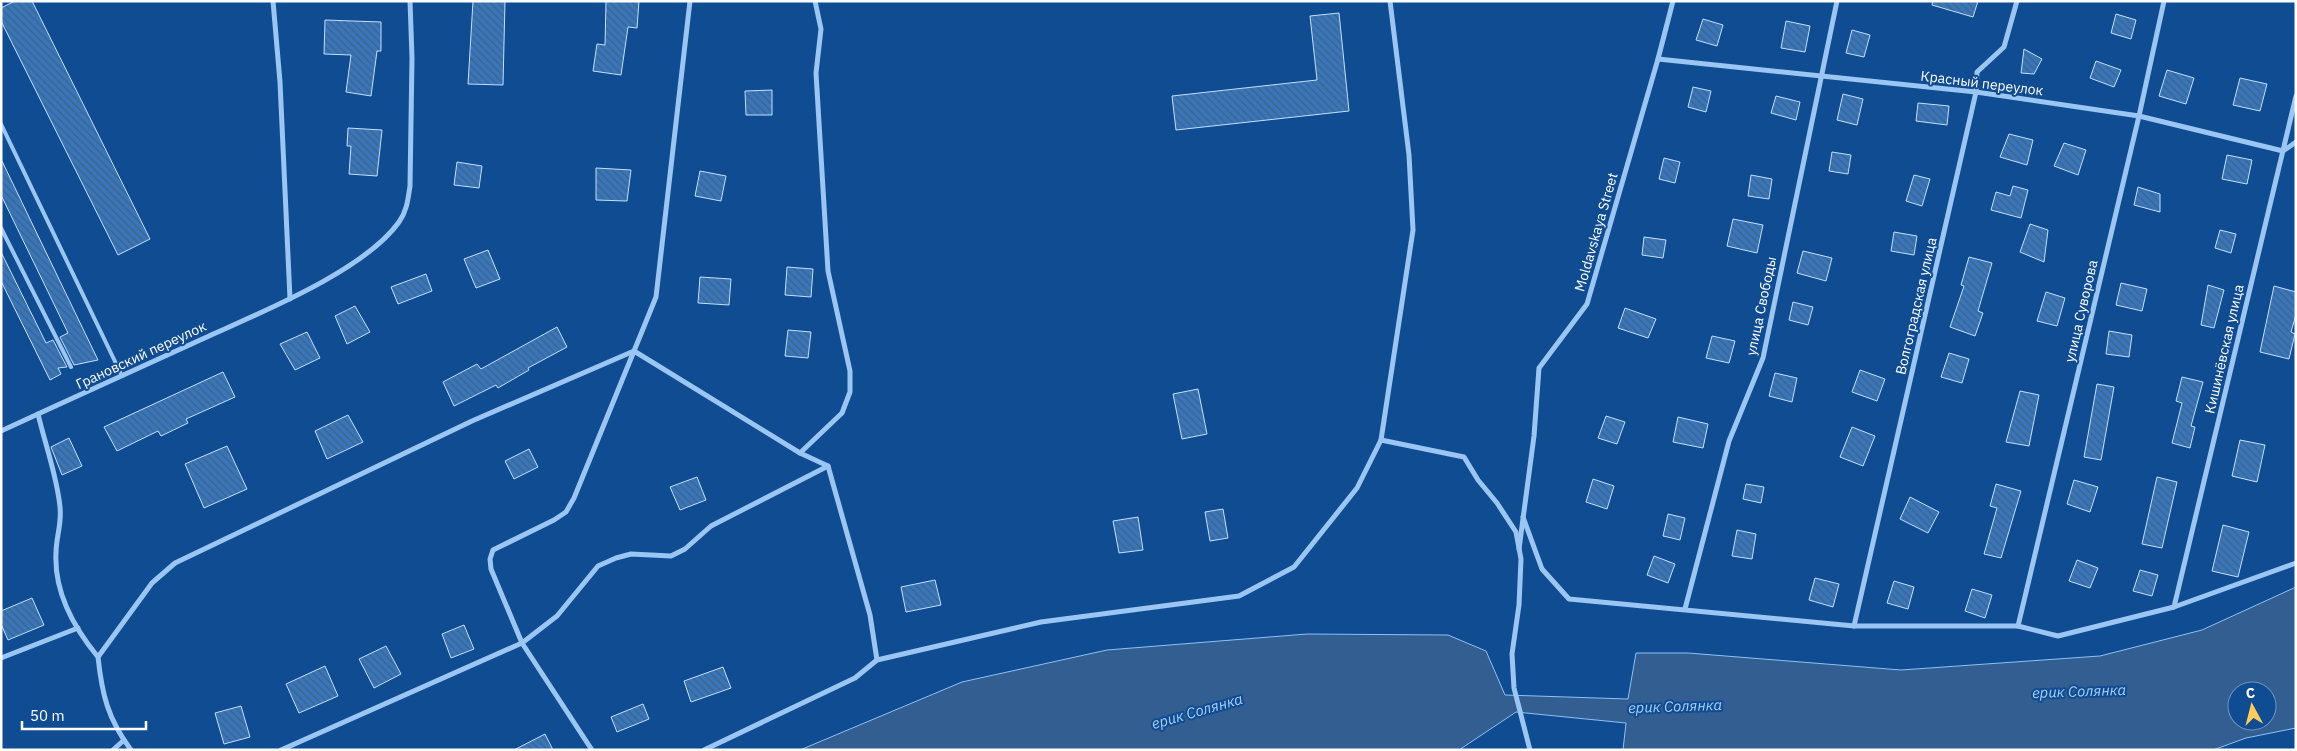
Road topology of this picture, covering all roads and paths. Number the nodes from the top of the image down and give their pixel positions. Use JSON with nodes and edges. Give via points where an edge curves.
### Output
{"nodes":[{"id":1,"x":273,"y":1,"type":"edge"},
{"id":2,"x":410,"y":1,"type":"edge"},
{"id":3,"x":690,"y":1,"type":"edge"},
{"id":4,"x":815,"y":1,"type":"edge"},
{"id":5,"x":1390,"y":1,"type":"edge"},
{"id":6,"x":1673,"y":1,"type":"edge"},
{"id":7,"x":1837,"y":1,"type":"edge"},
{"id":8,"x":2017,"y":1,"type":"edge"},
{"id":9,"x":2164,"y":1,"type":"edge"},
{"id":10,"x":1658,"y":59,"type":"junction"},
{"id":11,"x":1820,"y":77,"type":"junction"},
{"id":12,"x":1976,"y":92,"type":"junction"},
{"id":13,"x":2296,"y":96,"type":"edge"},
{"id":14,"x":2139,"y":116,"type":"junction"},
{"id":15,"x":1,"y":124,"type":"edge"},
{"id":16,"x":2296,"y":142,"type":"edge"},
{"id":17,"x":2283,"y":151,"type":"junction"},
{"id":18,"x":1,"y":228,"type":"edge"},
{"id":19,"x":290,"y":299,"type":"junction"},
{"id":20,"x":634,"y":351,"type":"junction"},
{"id":21,"x":71,"y":367,"type":"dead end"},
{"id":22,"x":122,"y":376,"type":"junction"},
{"id":23,"x":38,"y":414,"type":"junction"},
{"id":24,"x":1,"y":431,"type":"edge"},
{"id":25,"x":1381,"y":440,"type":"junction"},
{"id":26,"x":800,"y":453,"type":"junction"},
{"id":27,"x":828,"y":466,"type":"junction"},
{"id":28,"x":1523,"y":517,"type":"junction"},
{"id":29,"x":1519,"y":549,"type":"junction"},
{"id":30,"x":2296,"y":562,"type":"edge"},
{"id":31,"x":2174,"y":607,"type":"junction"},
{"id":32,"x":1685,"y":609,"type":"junction"},
{"id":33,"x":1854,"y":626,"type":"junction"},
{"id":34,"x":2018,"y":626,"type":"junction"},
{"id":35,"x":78,"y":628,"type":"junction"},
{"id":36,"x":522,"y":643,"type":"junction"},
{"id":37,"x":98,"y":657,"type":"junction"},
{"id":38,"x":1,"y":658,"type":"edge"},
{"id":39,"x":878,"y":660,"type":"junction"},
{"id":40,"x":124,"y":740,"type":"junction"},
{"id":41,"x":113,"y":750,"type":"edge"},
{"id":42,"x":131,"y":750,"type":"edge"},
{"id":43,"x":281,"y":750,"type":"edge"},
{"id":44,"x":592,"y":750,"type":"edge"},
{"id":45,"x":704,"y":750,"type":"edge"},
{"id":46,"x":1530,"y":750,"type":"edge"}],
"edges":[{"from":1,"to":19,"type":"street"},
{"from":2,"to":19,"type":"street","name":"Грановский переулок","via":[[412,58],[408,207],[378,244],[350,265]]},
{"from":3,"to":20,"type":"street","via":[[656,297]]},
{"from":4,"to":26,"type":"street","via":[[821,29],[816,73],[828,271],[850,371],[850,392],[842,413]]},
{"from":5,"to":25,"type":"street","via":[[1409,155],[1413,230]]},
{"from":6,"to":10,"type":"street","name":"Moldavskaya Street"},
{"from":7,"to":11,"type":"street","name":"улица Свободы"},
{"from":8,"to":12,"type":"street","name":"Волгоградская улица","via":[[2004,47],[1978,72]]},
{"from":9,"to":14,"type":"street","name":"улица Суворова"},
{"from":10,"to":11,"type":"street","name":"Красный переулок"},
{"from":10,"to":28,"type":"street","name":"Moldavskaya Street","via":[[1587,304],[1539,368]]},
{"from":11,"to":12,"type":"street","name":"Красный переулок"},
{"from":11,"to":32,"type":"street","name":"улица Свободы","via":[[1763,358],[1729,441]]},
{"from":12,"to":14,"type":"street","name":"Красный переулок"},
{"from":12,"to":33,"type":"street","name":"Волгоградская улица"},
{"from":13,"to":17,"type":"street","name":"Кишинёвская улица"},
{"from":14,"to":17,"type":"street","name":"Красный переулок"},
{"from":14,"to":34,"type":"street","name":"улица Суворова"},
{"from":15,"to":22,"type":"lane"},
{"from":16,"to":17,"type":"street"},
{"from":17,"to":31,"type":"street","name":"Кишинёвская улица"},
{"from":18,"to":21,"type":"lane"},
{"from":19,"to":22,"type":"street","name":"Грановский переулок"},
{"from":20,"to":26,"type":"street"},
{"from":20,"to":36,"type":"street","via":[[566,512],[490,554],[491,569]]},
{"from":20,"to":37,"type":"street","via":[[472,420],[175,563],[152,583]]},
{"from":22,"to":23,"type":"street","name":"Грановский переулок"},
{"from":23,"to":24,"type":"street","name":"Грановский переулок"},
{"from":23,"to":35,"type":"street","via":[[60,504],[55,572],[62,597]]},
{"from":25,"to":29,"type":"street","via":[[1464,457],[1516,532]]},
{"from":25,"to":39,"type":"street","via":[[1357,488],[1294,567],[1239,596],[1042,622]]},
{"from":26,"to":27,"type":"street"},
{"from":27,"to":36,"type":"street","via":[[711,526],[685,549],[671,556],[632,554],[598,566],[557,616]]},
{"from":27,"to":39,"type":"street","via":[[870,615]]},
{"from":28,"to":29,"type":"street","name":"Moldavskaya Street"},
{"from":28,"to":32,"type":"street","via":[[1542,569],[1570,599]]},
{"from":29,"to":46,"type":"street","via":[[1519,605],[1512,654],[1514,688]]},
{"from":30,"to":31,"type":"street"},
{"from":31,"to":34,"type":"street","via":[[2058,636]]},
{"from":32,"to":33,"type":"street"},
{"from":33,"to":34,"type":"street"},
{"from":35,"to":37,"type":"street"},
{"from":35,"to":38,"type":"street"},
{"from":36,"to":43,"type":"street"},
{"from":36,"to":44,"type":"street"},
{"from":37,"to":40,"type":"street","via":[[107,710]]},
{"from":39,"to":45,"type":"street","via":[[855,678]]},
{"from":40,"to":41,"type":"street"},
{"from":40,"to":42,"type":"street"}]}
